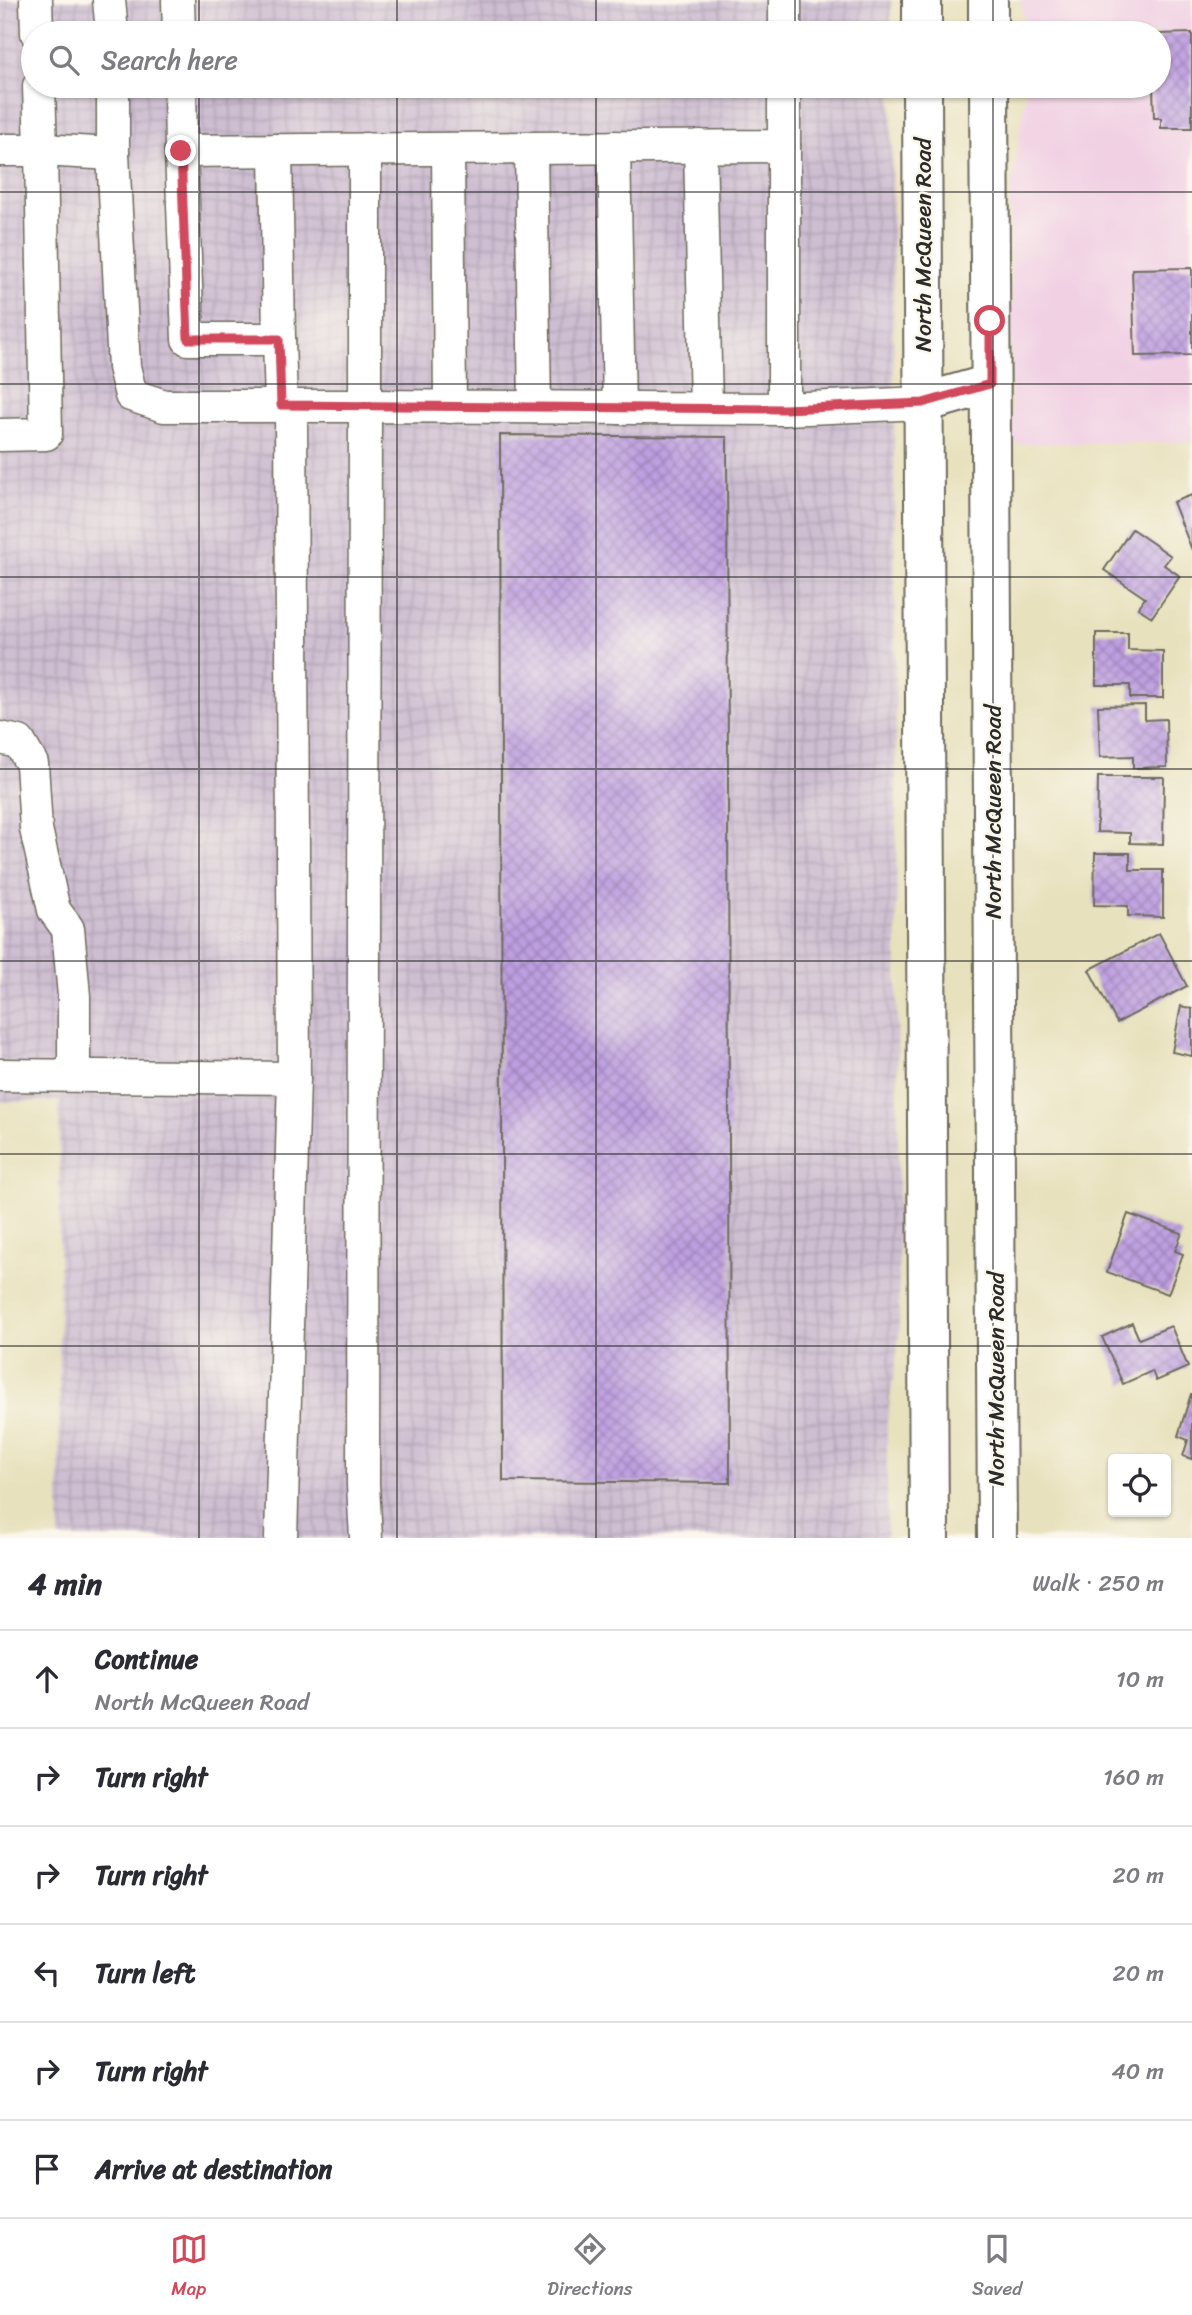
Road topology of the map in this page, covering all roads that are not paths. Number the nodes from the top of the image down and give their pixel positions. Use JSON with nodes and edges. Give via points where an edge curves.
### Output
{"nodes":[{"id":1,"x":36,"y":0,"type":"edge"},
{"id":2,"x":108,"y":0,"type":"edge"},
{"id":3,"x":178,"y":0,"type":"edge"},
{"id":4,"x":785,"y":0,"type":"edge"},
{"id":5,"x":922,"y":0,"type":"edge"},
{"id":6,"x":988,"y":0,"type":"edge"},
{"id":7,"x":37,"y":21,"type":"edge"},
{"id":8,"x":111,"y":21,"type":"edge"},
{"id":9,"x":179,"y":21,"type":"edge"},
{"id":10,"x":785,"y":21,"type":"edge"},
{"id":11,"x":922,"y":21,"type":"edge"},
{"id":12,"x":988,"y":21,"type":"edge"},
{"id":13,"x":39,"y":98,"type":"edge"},
{"id":14,"x":113,"y":98,"type":"edge"},
{"id":15,"x":180,"y":98,"type":"edge"},
{"id":16,"x":784,"y":98,"type":"edge"},
{"id":17,"x":922,"y":98,"type":"edge"},
{"id":18,"x":989,"y":98,"type":"edge"},
{"id":19,"x":700,"y":146,"type":"junction"},
{"id":20,"x":784,"y":146,"type":"junction"},
{"id":21,"x":614,"y":147,"type":"junction"},
{"id":22,"x":531,"y":148,"type":"junction"},
{"id":23,"x":365,"y":149,"type":"junction"},
{"id":24,"x":448,"y":149,"type":"junction"},
{"id":25,"x":0,"y":150,"type":"edge"},
{"id":26,"x":41,"y":150,"type":"junction"},
{"id":27,"x":276,"y":150,"type":"junction"},
{"id":28,"x":181,"y":151,"type":"junction"},
{"id":29,"x":113,"y":154,"type":"junction"},
{"id":30,"x":279,"y":339,"type":"junction"},
{"id":31,"x":990,"y":384,"type":"junction"},
{"id":32,"x":923,"y":403,"type":"junction"},
{"id":33,"x":286,"y":405,"type":"junction"},
{"id":34,"x":365,"y":406,"type":"junction"},
{"id":35,"x":450,"y":407,"type":"junction"},
{"id":36,"x":535,"y":407,"type":"junction"},
{"id":37,"x":620,"y":408,"type":"junction"},
{"id":38,"x":705,"y":408,"type":"junction"},
{"id":39,"x":784,"y":409,"type":"junction"},
{"id":40,"x":0,"y":435,"type":"edge"},
{"id":41,"x":0,"y":738,"type":"edge"},
{"id":42,"x":74,"y":1074,"type":"junction"},
{"id":43,"x":0,"y":1075,"type":"edge"},
{"id":44,"x":294,"y":1078,"type":"junction"},
{"id":45,"x":281,"y":1538,"type":"edge"},
{"id":46,"x":366,"y":1538,"type":"edge"},
{"id":47,"x":929,"y":1538,"type":"edge"},
{"id":48,"x":997,"y":1538,"type":"edge"}],
"edges":[{"from":1,"to":7,"type":"lane"},
{"from":2,"to":8,"type":"lane"},
{"from":3,"to":9,"type":"lane"},
{"from":4,"to":10,"type":"lane"},
{"from":5,"to":11,"type":"main road"},
{"from":6,"to":12,"type":"main road"},
{"from":13,"to":26,"type":"lane"},
{"from":14,"to":29,"type":"lane"},
{"from":15,"to":28,"type":"lane"},
{"from":16,"to":20,"type":"lane"},
{"from":17,"to":32,"type":"main road","name":"North McQueen Road"},
{"from":18,"to":31,"type":"main road","name":"North McQueen Road"},
{"from":19,"to":20,"type":"lane"},
{"from":19,"to":21,"type":"lane"},
{"from":19,"to":38,"type":"lane"},
{"from":20,"to":39,"type":"lane"},
{"from":21,"to":22,"type":"lane"},
{"from":21,"to":37,"type":"lane"},
{"from":22,"to":24,"type":"lane"},
{"from":22,"to":36,"type":"lane"},
{"from":23,"to":24,"type":"lane"},
{"from":23,"to":27,"type":"lane"},
{"from":23,"to":34,"type":"lane"},
{"from":24,"to":35,"type":"lane"},
{"from":25,"to":26,"type":"lane"},
{"from":26,"to":29,"type":"lane"},
{"from":26,"to":40,"type":"lane","via":[[46,434]]},
{"from":27,"to":28,"type":"lane"},
{"from":27,"to":30,"type":"lane"},
{"from":28,"to":30,"type":"lane","via":[[188,339]]},
{"from":29,"to":33,"type":"lane","via":[[124,367],[131,396],[164,406]]},
{"from":30,"to":33,"type":"lane"},
{"from":31,"to":32,"type":"main road"},
{"from":31,"to":48,"type":"main road","name":"North McQueen Road"},
{"from":32,"to":39,"type":"lane"},
{"from":32,"to":47,"type":"main road","name":"North McQueen Road"},
{"from":33,"to":34,"type":"lane"},
{"from":33,"to":44,"type":"lane"},
{"from":34,"to":35,"type":"lane"},
{"from":34,"to":46,"type":"lane"},
{"from":35,"to":36,"type":"lane"},
{"from":36,"to":37,"type":"lane"},
{"from":37,"to":38,"type":"lane"},
{"from":38,"to":39,"type":"lane"},
{"from":41,"to":42,"type":"lane","via":[[19,742],[32,764],[36,829],[54,910],[68,929]]},
{"from":42,"to":43,"type":"lane"},
{"from":42,"to":44,"type":"lane"},
{"from":44,"to":45,"type":"lane"}]}
